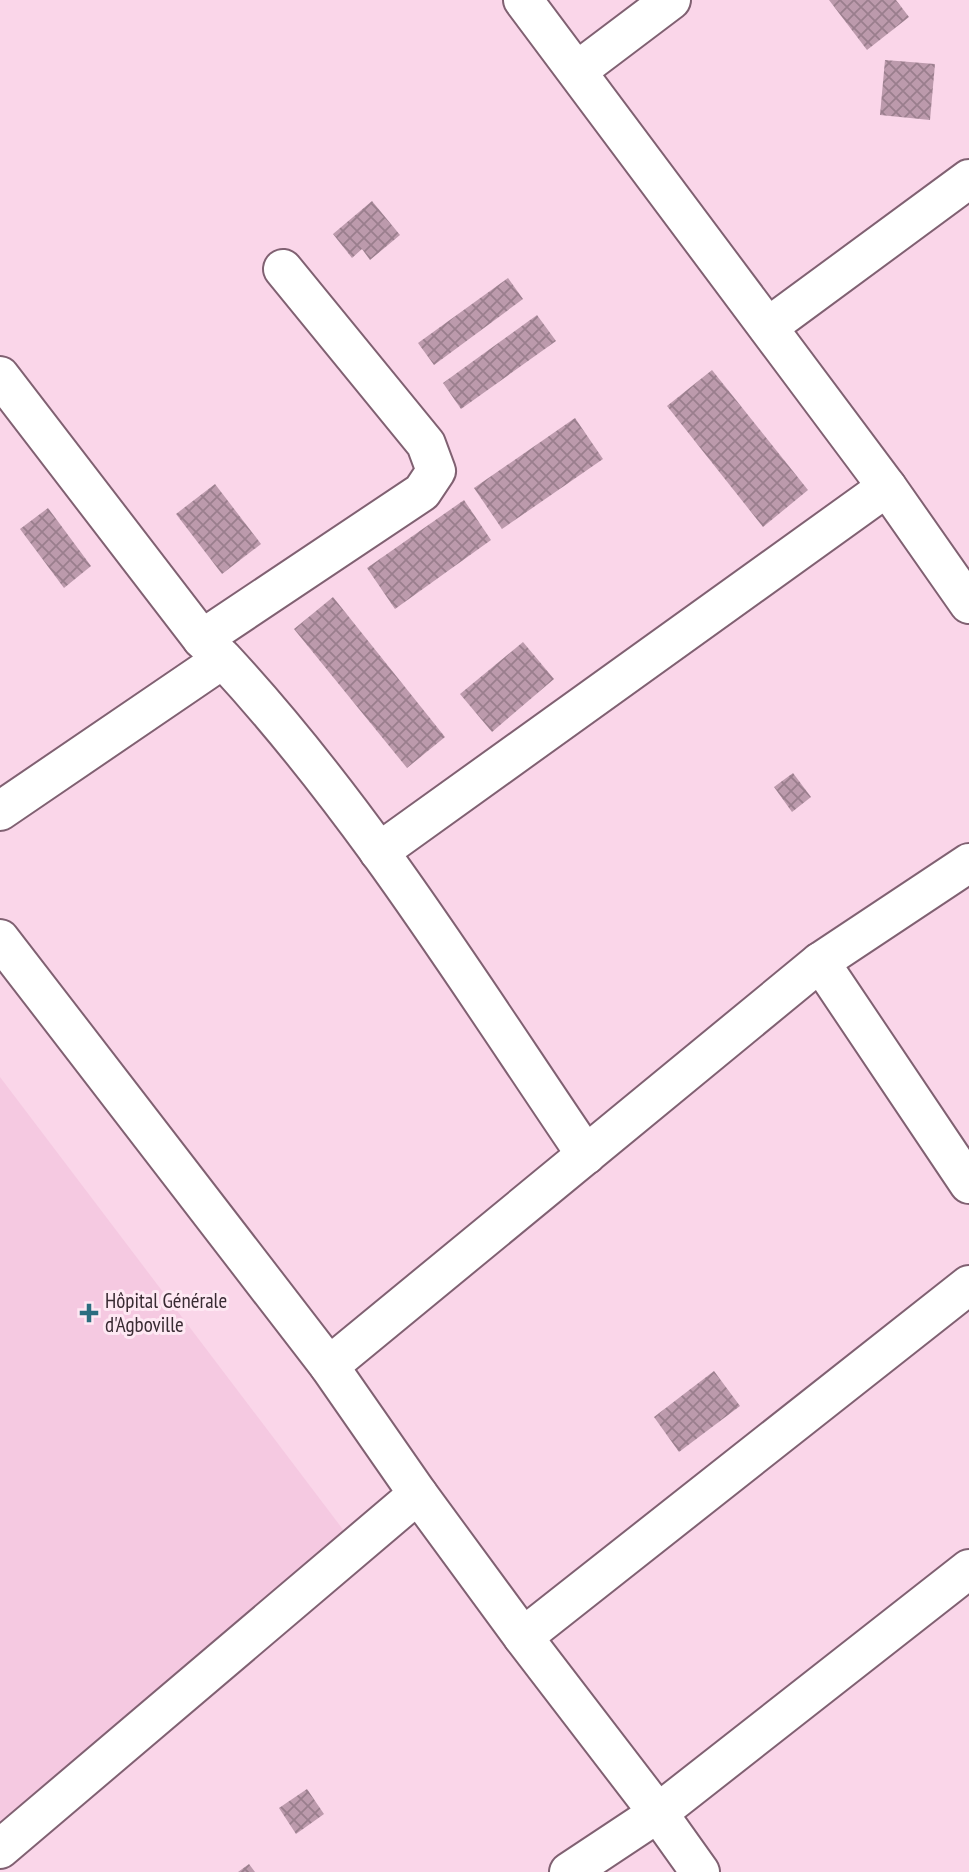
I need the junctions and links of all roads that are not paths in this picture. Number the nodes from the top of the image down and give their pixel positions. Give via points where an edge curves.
1 (523, 0) edge
2 (671, 0) edge
3 (577, 71) junction
4 (969, 179) edge
5 (283, 269) dead end
6 (768, 327) junction
7 (0, 376) edge
8 (887, 487) junction
9 (969, 604) edge
10 (212, 649) junction
11 (0, 811) edge
12 (379, 852) junction
13 (969, 863) edge
14 (0, 939) edge
15 (821, 962) junction
16 (586, 1155) junction
17 (969, 1184) edge
18 (969, 1285) edge
19 (329, 1366) junction
20 (418, 1494) junction
21 (969, 1569) edge
22 (523, 1637) junction
23 (658, 1813) junction
24 (0, 1849) edge
25 (569, 1872) edge
26 (699, 1872) edge

1 - 3 street
2 - 3 street
3 - 6 street
4 - 6 street
5 - 10 street via 426,444 436,471 422,492
6 - 8 street
7 - 10 street
8 - 9 street
8 - 12 street
10 - 11 street
10 - 12 street via 270,710
12 - 16 street
13 - 15 street
14 - 19 street
15 - 16 street
15 - 17 street
16 - 19 street
18 - 22 street
19 - 20 street
20 - 22 street
20 - 24 street
21 - 23 street
22 - 23 street
23 - 25 street
23 - 26 street

